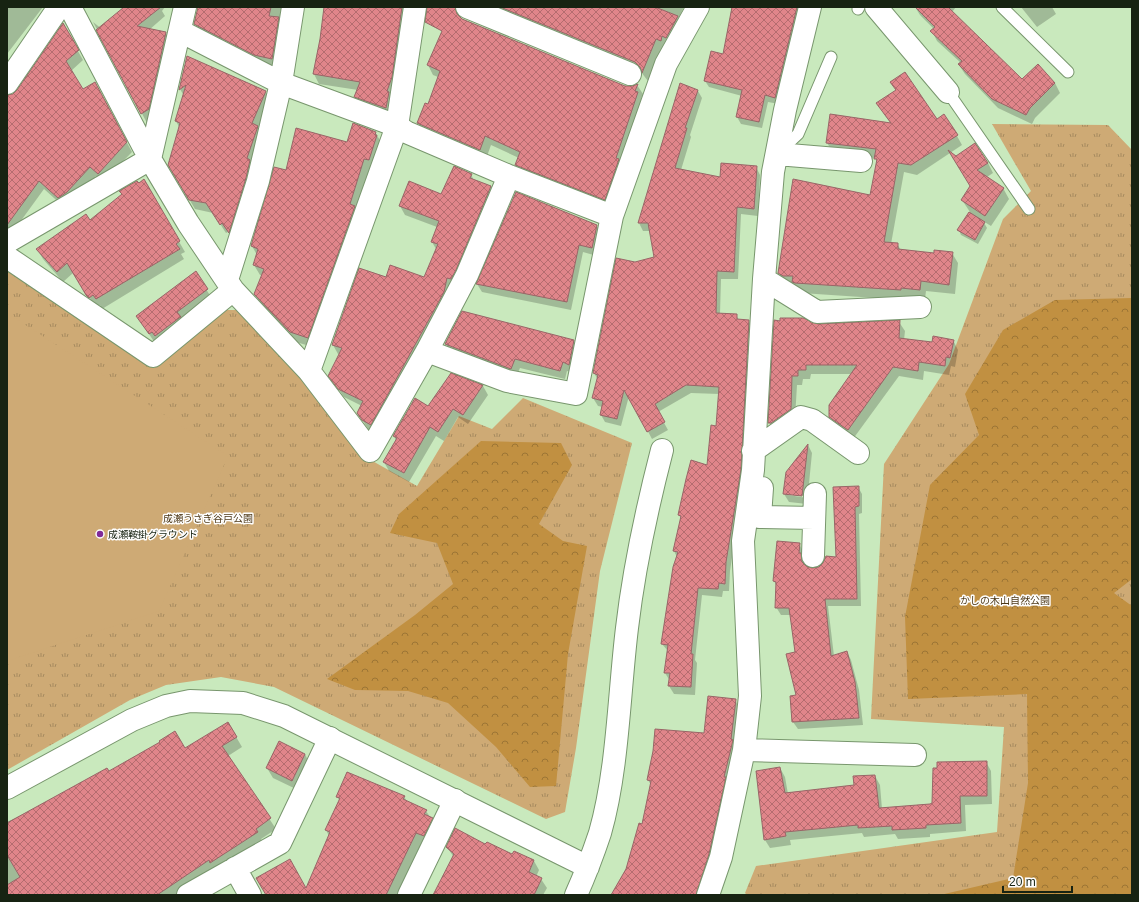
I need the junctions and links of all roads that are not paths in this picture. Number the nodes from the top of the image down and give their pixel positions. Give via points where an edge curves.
1 (59, 7) edge
2 (70, 7) edge
3 (185, 7) edge
4 (293, 7) edge
5 (415, 7) edge
6 (467, 7) edge
7 (698, 7) edge
8 (810, 7) edge
9 (1002, 7) edge
10 (864, 8) edge
11 (180, 31) junction
12 (831, 57) dead end
13 (1068, 72) dead end
14 (630, 74) dead end
15 (7, 83) edge
16 (281, 83) junction
17 (948, 92) joint
18 (397, 126) junction
19 (777, 154) junction
20 (150, 159) junction
21 (861, 161) dead end
22 (509, 176) junction
23 (1029, 209) dead end
24 (612, 216) junction
25 (7, 242) edge
26 (7, 257) edge
27 (764, 279) junction
28 (230, 285) junction
29 (920, 307) dead end
30 (427, 351) junction
31 (309, 371) junction
32 (662, 450) dead end
33 (858, 453) dead end
34 (753, 460) junction
35 (815, 494) dead end
36 (814, 518) junction
37 (813, 556) dead end
38 (330, 738) junction
39 (744, 750) junction
40 (915, 755) dead end
41 (7, 788) edge
42 (454, 800) junction
43 (588, 867) junction
44 (234, 868) junction
45 (188, 895) edge
46 (250, 895) edge
47 (409, 895) edge
48 (576, 895) edge
49 (708, 895) edge

1 - 15 street
2 - 20 street
3 - 11 street
4 - 16 street
5 - 18 street
6 - 14 street
7 - 24 street via 666,64
8 - 19 street
9 - 13 lane
10 - 17 street
11 - 16 street
11 - 20 street
12 - 19 lane via 798,134
16 - 18 street
16 - 28 street
17 - 23 lane
18 - 22 street
18 - 31 street
19 - 21 street
19 - 27 street via 773,172
20 - 25 street
20 - 28 street via 188,223
22 - 24 street
22 - 30 street via 467,275
24 - 30 street via 576,394 507,381
26 - 28 street via 153,356
27 - 29 street via 817,312
27 - 34 street
28 - 31 street
30 - 31 street via 370,450
32 - 43 street via 650,497 629,612 611,775 600,831
33 - 34 street via 812,420 801,418
34 - 36 street via 763,470 760,516
34 - 39 street via 743,541 750,696
35 - 36 street
36 - 37 street
38 - 41 street via 265,709 243,703 190,701 166,706 132,720
38 - 42 street
38 - 44 street via 280,843
39 - 40 street
39 - 49 street via 721,857
42 - 43 street
42 - 47 street
43 - 48 street
44 - 45 street
44 - 46 street

